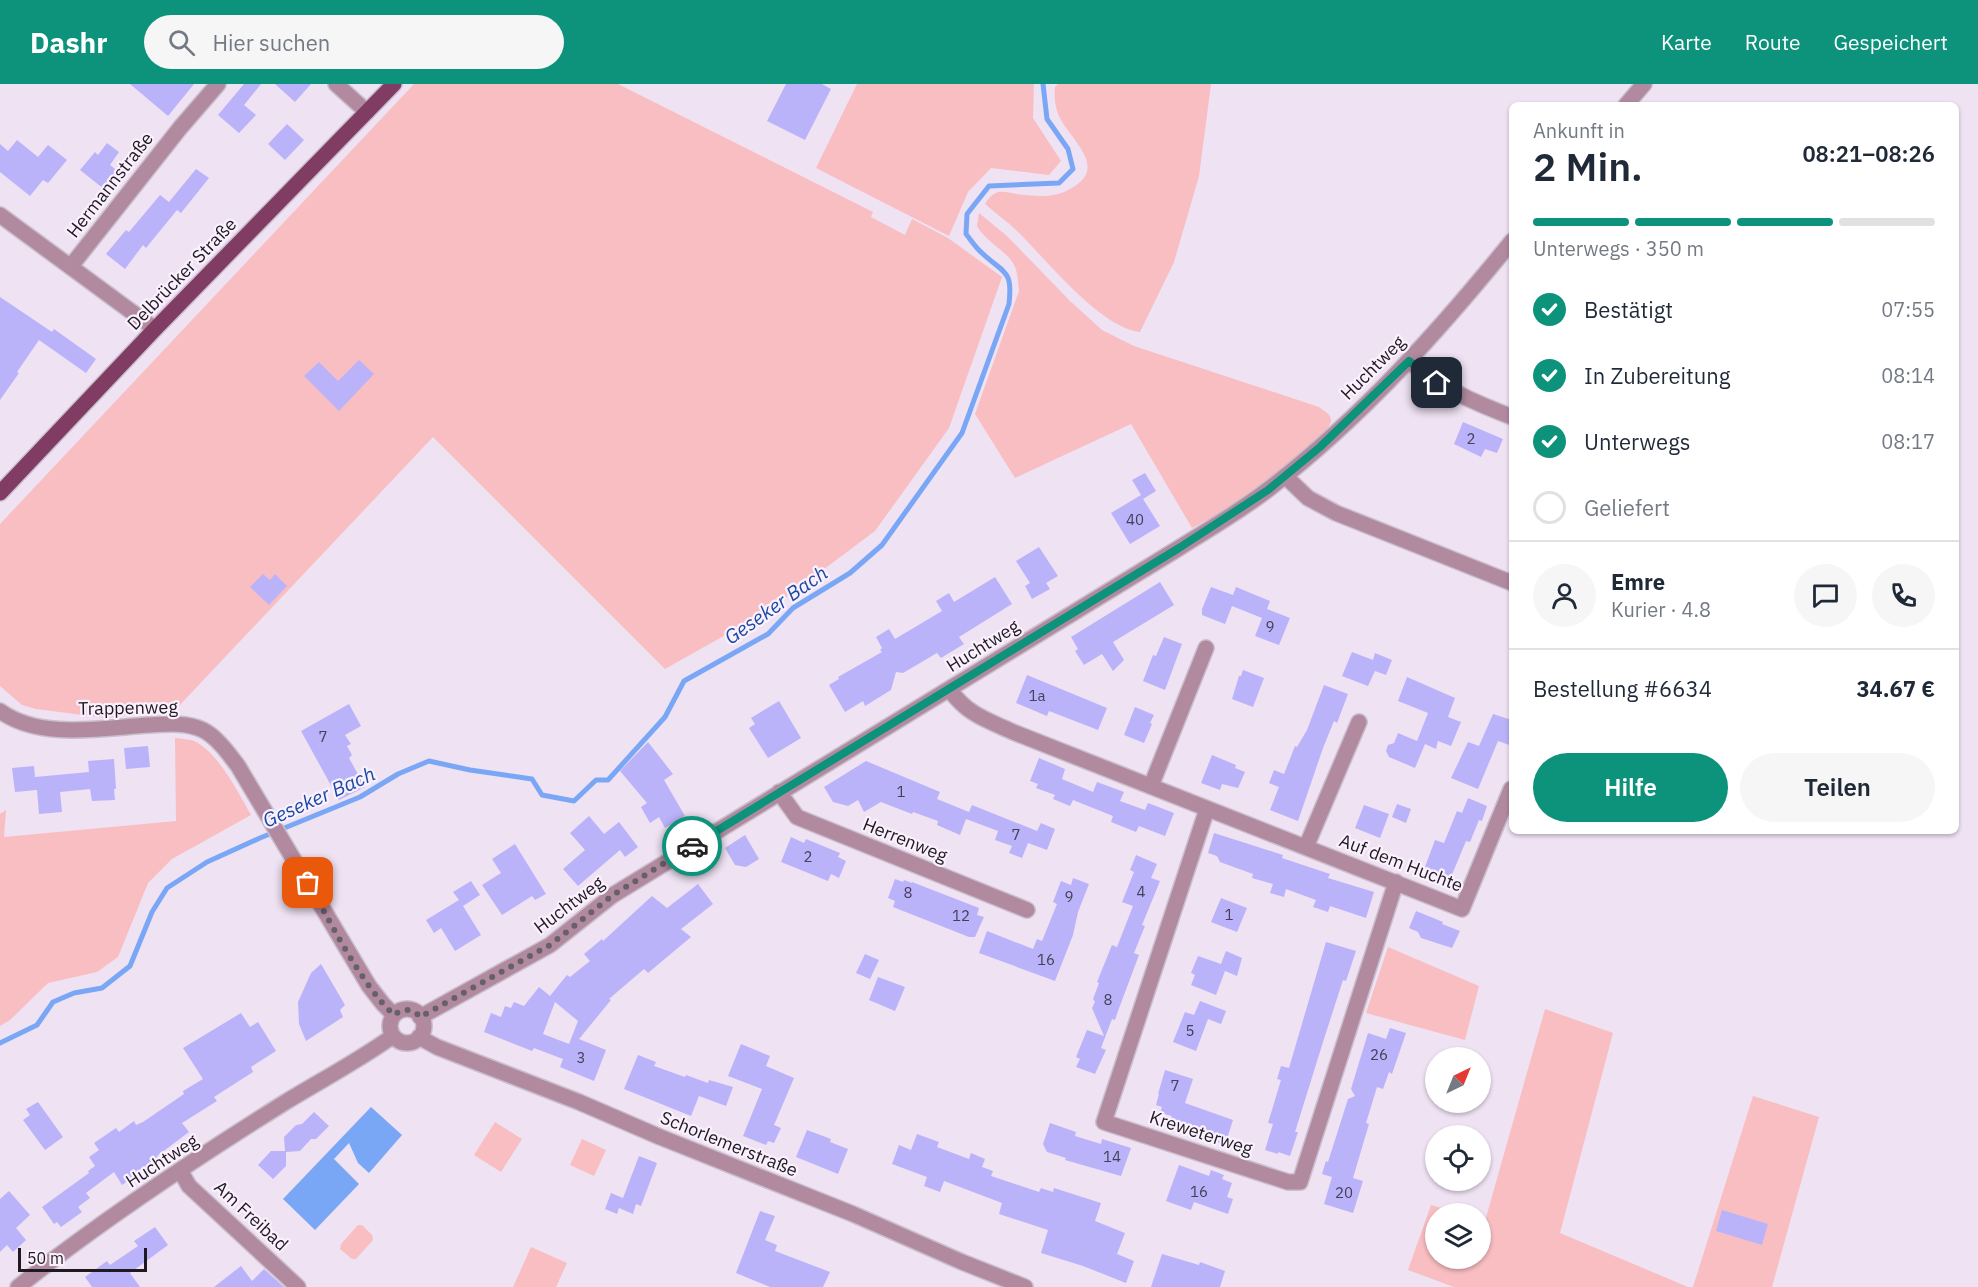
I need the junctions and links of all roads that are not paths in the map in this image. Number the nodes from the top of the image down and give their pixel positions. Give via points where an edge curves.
1 (218, 84) edge
2 (336, 84) edge
3 (394, 84) edge
4 (1644, 84) edge
5 (1629, 102) edge
6 (367, 112) junction
7 (0, 215) edge
8 (1509, 245) edge
9 (71, 266) junction
10 (155, 329) junction
11 (1409, 361) junction
12 (1509, 416) edge
13 (1285, 476) junction
14 (0, 493) edge
15 (1509, 582) edge
16 (1206, 648) dead end
17 (949, 690) junction
18 (0, 711) edge
19 (1359, 722) dead end
20 (1151, 786) junction
21 (779, 792) junction
22 (1509, 794) edge
23 (1207, 809) junction
24 (1306, 847) junction
25 (1396, 882) junction
26 (1027, 910) dead end
27 (394, 1015) junction
28 (420, 1017) junction
29 (393, 1036) junction
30 (419, 1037) junction
31 (180, 1172) junction
32 (18, 1287) edge
33 (298, 1287) edge
34 (1025, 1287) edge

1 - 9 street, Hermannstraße
2 - 6 street
3 - 6 main road, Delbrücker Straße
4 - 5 street
6 - 10 main road, Delbrücker Straße
7 - 9 street, Hermannstraße
8 - 11 street, Huchtweg
9 - 10 street, Hermannstraße
10 - 14 main road, Delbrücker Straße
11 - 12 street via 1451,392
11 - 13 street, Huchtweg
13 - 15 street via 1308,498 1336,513
13 - 17 street, Huchtweg via 1179,548
16 - 20 street
17 - 20 street, Auf dem Huchte via 969,711 1013,732
17 - 21 street, Huchtweg
18 - 27 street, Trappenweg via 38,728 94,729 175,723 204,730 238,766 369,986
19 - 24 street
20 - 23 street, Auf dem Huchte
21 - 26 street, Herrenweg via 797,817
21 - 28 street, Huchtweg via 613,895 550,945
22 - 25 street, Auf dem Huchte via 1462,909
23 - 24 street, Auf dem Huchte
23 - 25 street, Kreweterweg via 1104,1122 1287,1182 1300,1182
24 - 25 street, Auf dem Huchte
27 - 28 street via 408,1010
27 - 29 street via 390,1023
28 - 30 street via 423,1027
29 - 30 street via 406,1043
29 - 31 street, Huchtweg
30 - 34 street, Schorlemerstraße
31 - 32 street, Huchtweg via 75,1242
31 - 33 street, Am Freibad via 189,1186

